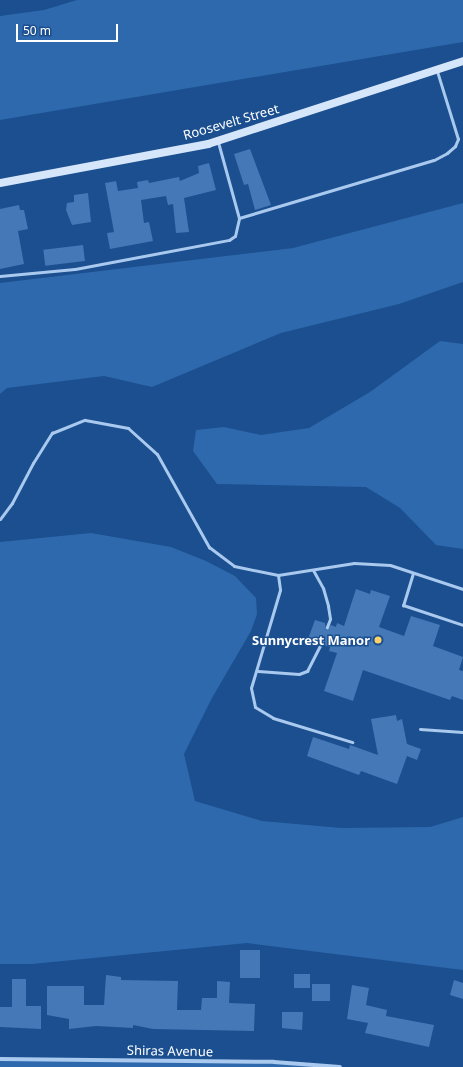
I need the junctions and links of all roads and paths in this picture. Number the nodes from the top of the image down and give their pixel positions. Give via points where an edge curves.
1 (463, 61) edge
2 (436, 69) junction
3 (217, 141) junction
4 (0, 183) edge
5 (239, 218) junction
6 (0, 276) edge
7 (0, 519) edge
8 (313, 570) junction
9 (413, 573) junction
10 (278, 575) junction
11 (463, 589) edge
12 (463, 625) edge
13 (327, 627) dead end
14 (322, 641) dead end
15 (258, 671) junction
16 (420, 730) dead end
17 (463, 732) edge
18 (352, 742) dead end
19 (0, 1059) edge
20 (340, 1067) edge

1 - 2 street, Roosevelt Street
2 - 3 street, Roosevelt Street
2 - 5 lane via 458,139 447,153 434,160
3 - 4 street, Roosevelt Street
3 - 5 lane
5 - 6 lane via 235,236 229,240 75,269
7 - 10 lane via 52,433 85,420 128,428 157,454 209,547 234,566
8 - 9 lane via 354,563 390,565
8 - 10 lane
8 - 13 lane via 328,606 330,619
9 - 11 lane
9 - 12 lane via 403,605
10 - 15 lane via 280,590
14 - 15 lane via 307,671 299,674
15 - 18 lane via 251,688 255,707 273,718
16 - 17 lane
19 - 20 street, Shiras Avenue via 274,1062

